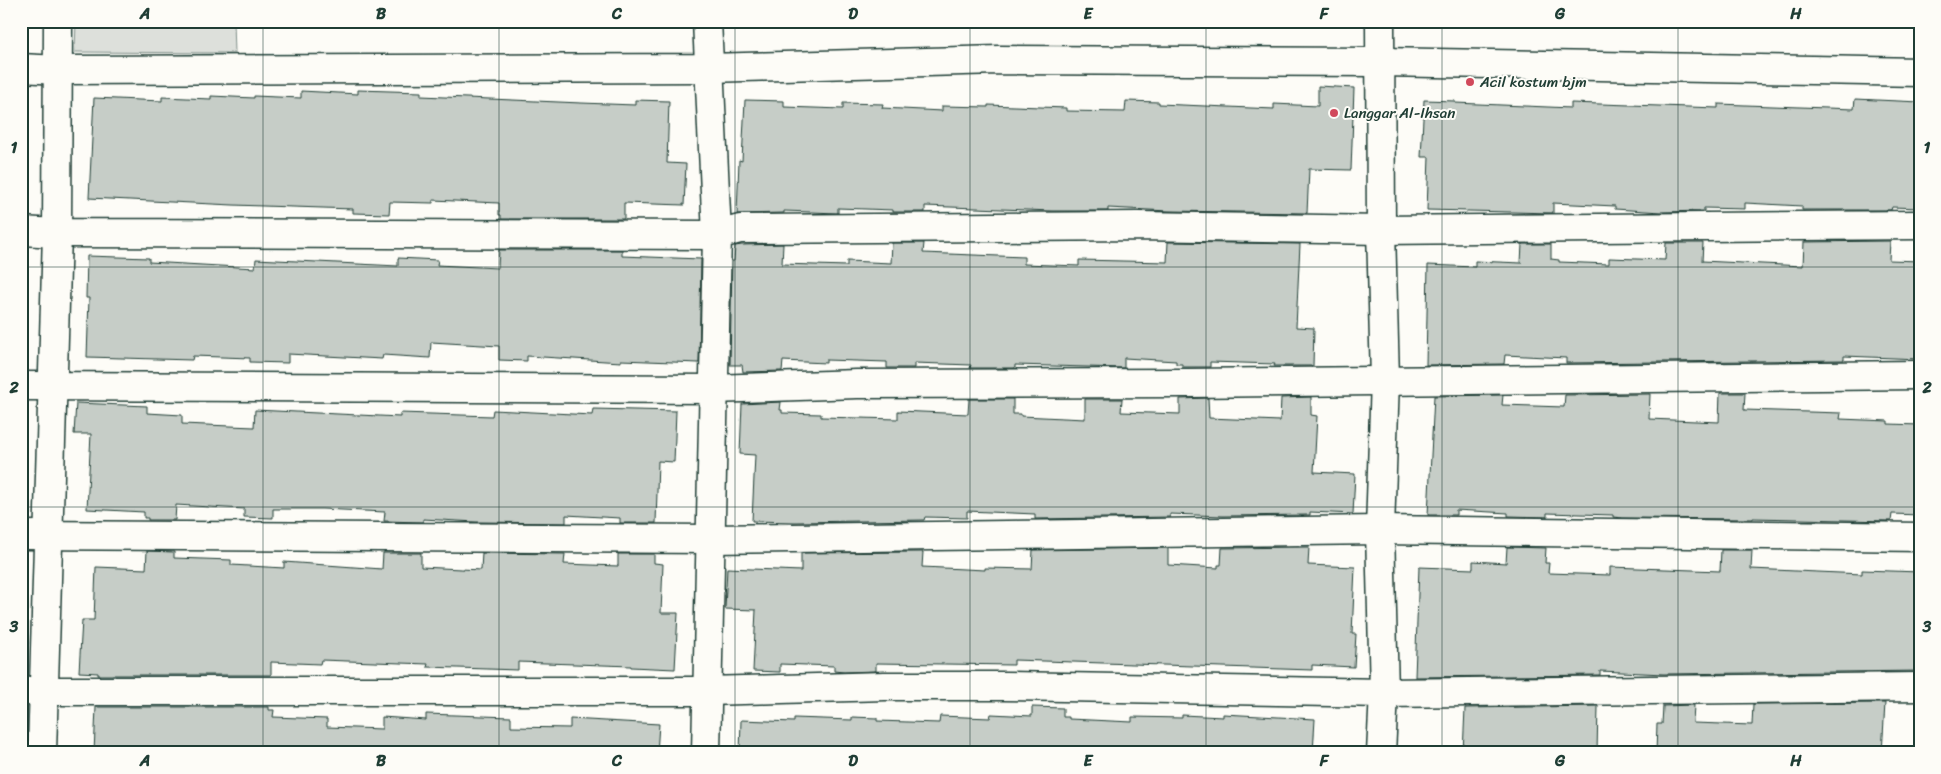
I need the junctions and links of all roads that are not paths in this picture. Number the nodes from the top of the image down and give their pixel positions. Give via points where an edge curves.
1 (58, 21) edge
2 (707, 21) edge
3 (1380, 21) edge
4 (1380, 62) junction
5 (21, 68) edge
6 (709, 68) junction
7 (58, 70) junction
8 (1920, 72) edge
9 (1920, 225) edge
10 (1381, 230) junction
11 (21, 231) edge
12 (57, 232) junction
13 (717, 235) junction
14 (1920, 374) edge
15 (1385, 379) junction
16 (21, 386) edge
17 (52, 386) junction
18 (714, 389) junction
19 (1380, 530) junction
20 (21, 535) edge
21 (49, 535) junction
22 (1920, 537) edge
23 (711, 539) junction
24 (1920, 687) edge
25 (33, 691) edge
26 (708, 691) junction
27 (1384, 693) junction
28 (42, 753) edge
29 (706, 753) edge
30 (1381, 753) edge

1 - 7 street
2 - 6 street
3 - 4 street
4 - 6 street via 999,60
4 - 8 street
4 - 10 street
5 - 7 street
6 - 7 street
6 - 13 street
7 - 12 street
9 - 10 street
10 - 13 street via 1128,226 740,229
10 - 15 street
11 - 12 street
12 - 13 street
12 - 17 street
13 - 18 street
14 - 15 street
15 - 18 street via 858,384
15 - 19 street
16 - 17 street
17 - 18 street
17 - 21 street
18 - 23 street
19 - 22 street
19 - 23 street
19 - 27 street
20 - 21 street
21 - 23 street
21 - 25 street
23 - 26 street
24 - 27 street
25 - 26 street
25 - 28 street
26 - 27 street via 994,686
26 - 29 street
27 - 30 street

